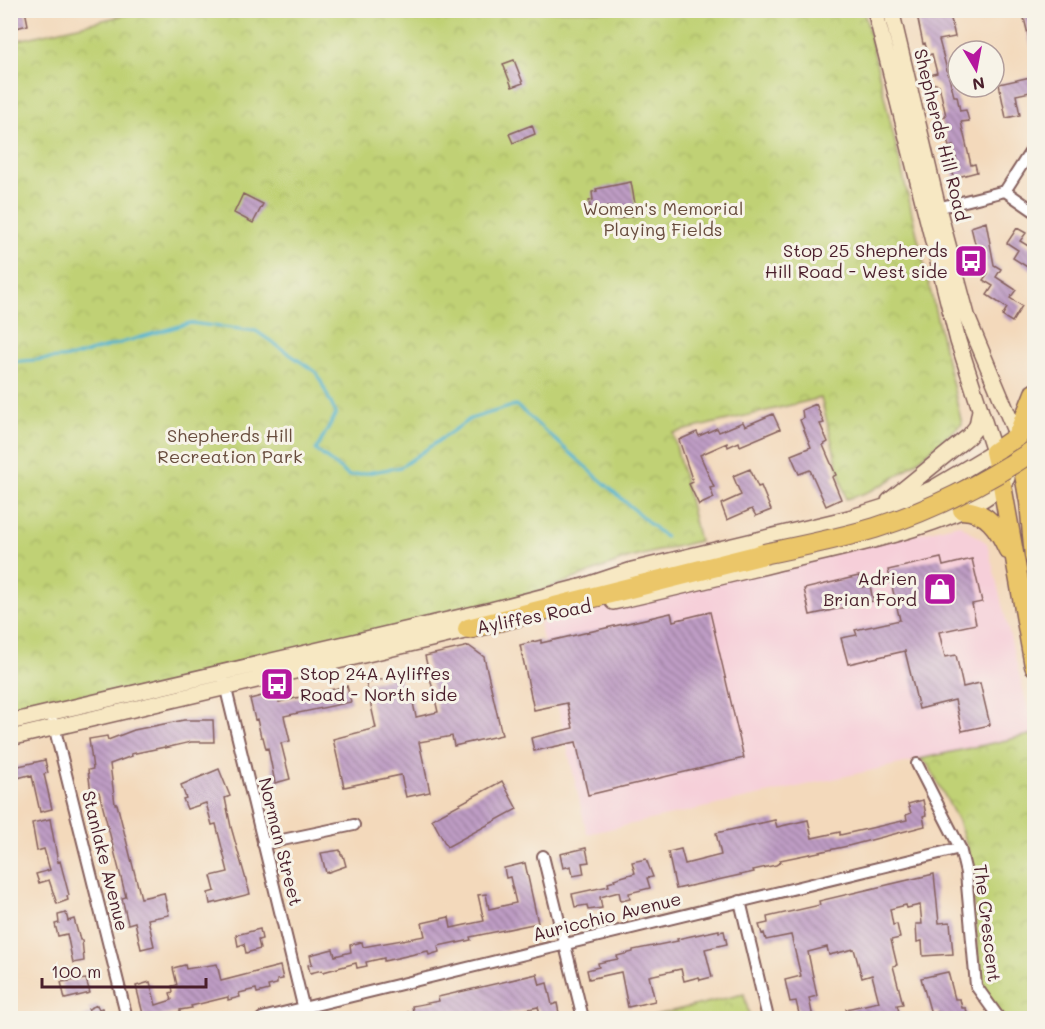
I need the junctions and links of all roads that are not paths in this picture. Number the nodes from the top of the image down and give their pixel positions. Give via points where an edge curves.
1 (875, 10) edge
2 (891, 10) edge
3 (1035, 146) edge
4 (1005, 191) junction
5 (931, 209) junction
6 (1035, 211) edge
7 (1035, 393) edge
8 (980, 407) junction
9 (1035, 420) edge
10 (1023, 442) edge
11 (994, 452) junction
12 (1035, 466) edge
13 (1002, 485) junction
14 (877, 510) junction
15 (962, 510) junction
16 (1035, 557) edge
17 (1017, 570) junction
18 (468, 629) junction
19 (1035, 666) edge
20 (224, 681) junction
21 (50, 712) junction
22 (10, 722) edge
23 (54, 728) junction
24 (10, 738) edge
25 (917, 764) dead end
26 (354, 825) dead end
27 (263, 844) junction
28 (960, 848) junction
29 (543, 856) dead end
30 (740, 902) junction
31 (565, 944) junction
32 (305, 1013) edge
33 (127, 1018) edge
34 (262, 1018) edge
35 (583, 1018) edge
36 (768, 1018) edge
37 (999, 1018) edge

1 - 5 main road, Shepherds Hill Road
2 - 5 main road, Shepherds Hill Road
3 - 4 street
4 - 5 street
4 - 6 street
5 - 8 main road, Shepherds Hill Road via 958,341
5 - 10 main road, Shepherds Hill Road via 968,320
7 - 10 highway
8 - 11 main road, Shepherds Hill Road
8 - 14 main road via 978,422 969,436
9 - 10 highway
10 - 11 highway, Ayliffes Road
10 - 12 highway
10 - 13 main road, Ayliffes Road
10 - 16 highway
10 - 18 highway, bridge via 968,490 912,514 855,533
11 - 13 highway
11 - 14 main road, Ayliffes Road via 932,489
13 - 15 main road, Ayliffes Road via 984,500
13 - 17 highway
14 - 20 main road, Ayliffes Road via 632,570
15 - 17 highway via 977,512 989,520 1002,537
15 - 18 main road, Ayliffes Road via 891,535 705,580 528,620
17 - 19 highway
18 - 20 main road, Ayliffes Road
20 - 21 main road, Ayliffes Road
20 - 23 main road, Ayliffes Road
20 - 27 street, Norman Street
21 - 22 main road, Ayliffes Road
21 - 23 street, Stanlake Avenue
23 - 24 main road, Ayliffes Road
23 - 33 street, Stanlake Avenue
25 - 28 street, The Crescent
26 - 27 street
27 - 32 street, Norman Street
28 - 30 street, Auricchio Avenue
28 - 37 street, The Crescent via 966,873 976,986
29 - 31 street
30 - 31 street, Auricchio Avenue
30 - 36 street
31 - 32 street, Auricchio Avenue
31 - 35 street
32 - 34 street, Auricchio Avenue

